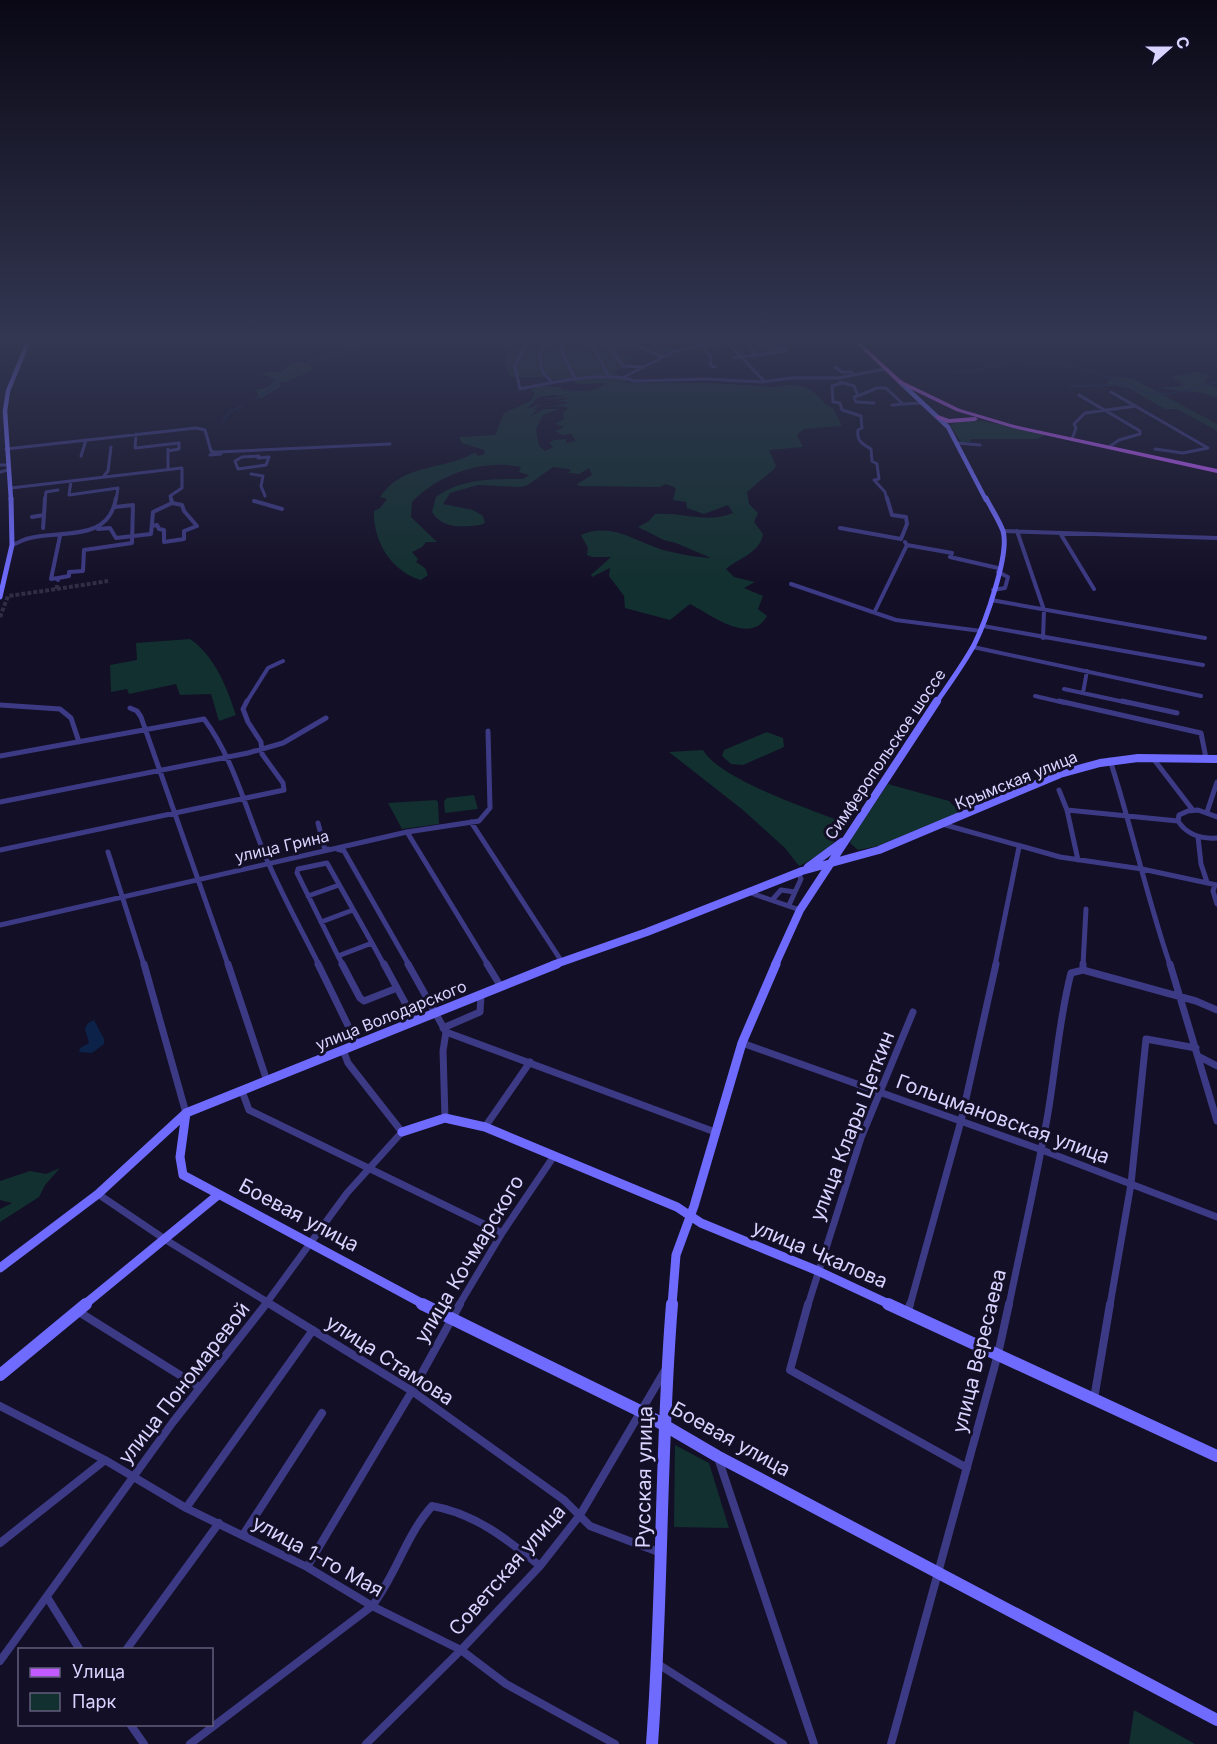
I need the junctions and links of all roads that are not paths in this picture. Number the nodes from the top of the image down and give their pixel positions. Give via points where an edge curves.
1 (5, 423) edge
2 (861, 423) edge
3 (946, 423) edge
4 (1003, 423) edge
5 (1074, 423) edge
6 (1126, 423) edge
7 (1166, 423) edge
8 (0, 433) edge
9 (136, 434) junction
10 (6, 435) junction
11 (1072, 439) junction
12 (86, 440) junction
13 (957, 443) junction
14 (168, 444) junction
15 (390, 444) dead end
16 (980, 445) dead end
17 (111, 447) dead end
18 (1109, 447) junction
19 (6, 449) junction
20 (1155, 449) dead end
21 (168, 451) junction
22 (81, 456) dead end
23 (258, 457) joint
24 (0, 465) edge
25 (8, 467) junction
26 (168, 469) junction
27 (1217, 471) edge
28 (0, 472) edge
29 (251, 474) dead end
30 (104, 477) junction
31 (71, 481) junction
32 (11, 488) junction
33 (58, 490) dead end
34 (265, 496) dead end
35 (254, 501) dead end
36 (172, 503) junction
37 (116, 507) junction
38 (282, 509) dead end
39 (44, 515) junction
40 (32, 517) dead end
41 (152, 526) junction
42 (43, 528) dead end
43 (840, 528) dead end
44 (94, 530) junction
45 (1003, 531) junction
46 (1017, 531) junction
47 (1060, 533) junction
48 (60, 536) dead end
49 (132, 536) junction
50 (1217, 538) edge
51 (901, 539) junction
52 (12, 545) junction
53 (907, 545) junction
54 (998, 570) junction
55 (791, 584) dead end
56 (1094, 589) dead end
57 (993, 590) junction
58 (0, 597) edge
59 (991, 600) junction
60 (1044, 610) junction
61 (874, 611) junction
62 (982, 628) junction
63 (1043, 638) junction
64 (1204, 638) dead end
65 (974, 647) junction
66 (283, 661) dead end
67 (1203, 665) dead end
68 (1087, 671) junction
69 (1064, 689) dead end
70 (1083, 693) junction
71 (1035, 696) dead end
72 (1201, 696) dead end
73 (0, 705) edge
74 (130, 708) dead end
75 (1177, 712) dead end
76 (204, 718) joint
77 (326, 718) dead end
78 (146, 729) junction
79 (488, 730) dead end
80 (79, 742) junction
81 (263, 749) junction
82 (0, 756) edge
83 (1151, 756) junction
84 (226, 758) junction
85 (1206, 758) junction
86 (1217, 759) edge
87 (1110, 760) junction
88 (161, 771) junction
89 (1217, 782) edge
90 (284, 790) joint
91 (1059, 790) dead end
92 (243, 798) junction
93 (0, 802) edge
94 (1192, 809) junction
95 (1067, 810) junction
96 (1207, 812) junction
97 (176, 813) junction
98 (1128, 816) junction
99 (1217, 817) edge
100 (1178, 821) junction
101 (471, 822) junction
102 (318, 824) dead end
103 (942, 824) junction
104 (407, 832) junction
105 (1198, 837) junction
106 (1217, 838) edge
107 (846, 840) junction
108 (1019, 847) junction
109 (0, 850) edge
110 (325, 850) junction
111 (108, 852) dead end
112 (872, 852) junction
113 (1078, 860) junction
114 (268, 862) junction
115 (832, 863) junction
116 (1142, 868) junction
117 (800, 872) junction
118 (199, 878) junction
119 (822, 880) junction
120 (1207, 882) junction
121 (339, 885) junction
122 (1216, 885) edge
123 (747, 892) junction
124 (795, 892) junction
125 (124, 895) junction
126 (308, 897) junction
127 (772, 899) junction
128 (1217, 904) edge
129 (789, 905) junction
130 (1086, 909) dead end
131 (353, 910) junction
132 (800, 910) junction
133 (321, 922) junction
134 (0, 925) edge
135 (372, 943) junction
136 (338, 956) junction
137 (562, 962) junction
138 (1083, 970) junction
139 (501, 987) junction
140 (397, 988) junction
141 (481, 995) junction
142 (1181, 998) junction
143 (1217, 1010) edge
144 (913, 1012) dead end
145 (435, 1013) junction
146 (415, 1021) junction
147 (444, 1030) junction
148 (742, 1043) junction
149 (357, 1044) junction
150 (1196, 1048) junction
151 (343, 1050) junction
152 (1198, 1056) junction
153 (530, 1062) junction
154 (1217, 1066) edge
155 (267, 1081) junction
156 (242, 1091) junction
157 (881, 1091) junction
158 (186, 1113) junction
159 (445, 1118) junction
160 (961, 1121) junction
161 (1217, 1121) edge
162 (485, 1127) junction
163 (402, 1132) junction
164 (715, 1132) junction
165 (1042, 1150) junction
166 (554, 1156) junction
167 (369, 1168) junction
168 (1131, 1184) junction
169 (98, 1194) junction
170 (218, 1195) junction
171 (691, 1215) junction
172 (1217, 1217) edge
173 (502, 1233) junction
174 (166, 1240) junction
175 (309, 1242) junction
176 (1, 1266) edge
177 (818, 1271) junction
178 (268, 1302) junction
179 (77, 1311) junction
180 (908, 1311) junction
181 (451, 1318) junction
182 (313, 1330) junction
183 (998, 1354) junction
184 (666, 1368) junction
185 (0, 1375) edge
186 (199, 1387) junction
187 (412, 1391) junction
188 (1094, 1401) junction
189 (0, 1406) edge
190 (640, 1411) junction
191 (322, 1413) dead end
192 (664, 1424) junction
193 (717, 1456) junction
194 (1217, 1456) edge
195 (105, 1460) junction
196 (967, 1468) junction
197 (132, 1477) junction
198 (186, 1508) junction
199 (580, 1515) junction
200 (219, 1523) junction
201 (243, 1534) junction
202 (0, 1543) edge
203 (662, 1553) junction
204 (540, 1566) junction
205 (307, 1568) junction
206 (939, 1573) junction
207 (47, 1597) junction
208 (372, 1606) junction
209 (79, 1648) edge
210 (127, 1648) edge
211 (461, 1650) junction
212 (0, 1661) edge
213 (658, 1664) junction
214 (1217, 1720) edge
215 (131, 1726) edge
216 (144, 1744) edge
217 (190, 1744) edge
218 (366, 1744) edge
219 (615, 1744) edge
220 (652, 1744) edge
221 (783, 1744) edge
222 (814, 1744) edge
223 (891, 1744) edge

1 - 10 main road
2 - 51 street via 858,439 871,449 872,461 877,465 879,479 874,480 885,492 892,515 906,517
3 - 13 main road
4 - 11 main road
5 - 11 street
6 - 18 street via 1141,433
7 - 20 street via 1208,448 1183,453
8 - 10 street
9 - 12 street
9 - 14 street via 135,448
9 - 15 street via 201,428 211,451 217,452
10 - 19 main road
11 - 18 main road
12 - 19 street
12 - 22 street
13 - 16 street
13 - 45 main road
14 - 21 street
14 - 21 street via 179,443 179,449
17 - 30 street
18 - 27 main road
19 - 25 main road
21 - 26 street
23 - 23 street via 242,457 235,461 238,469 266,465 269,457
24 - 25 street
25 - 28 street
25 - 32 main road
26 - 30 street
26 - 36 street via 182,468 182,488 171,496
29 - 34 street via 263,476
30 - 31 street
31 - 32 street
31 - 37 street via 69,495 118,489
32 - 52 main road
33 - 39 street via 46,492
35 - 38 street
36 - 41 street via 153,512
36 - 41 street via 182,505 197,526 184,531 184,539 164,542 164,530
37 - 44 street via 111,517
37 - 49 street via 133,505
39 - 40 street
39 - 42 street
41 - 49 street via 151,534
43 - 51 street
44 - 49 street via 110,528 114,538
44 - 52 street via 29,538
45 - 46 street
45 - 54 main road, Симферопольское шоссе via 1005,548
46 - 47 street
46 - 60 street
47 - 50 street
47 - 56 street
48 - 49 street via 51,579 83,571 84,550 132,543
51 - 53 street
52 - 58 main road
53 - 54 street via 952,553 950,557
53 - 61 street
54 - 57 main road, Симферопольское шоссе
54 - 57 street via 1008,577 1005,588
55 - 61 street
57 - 59 main road, Симферопольское шоссе
59 - 60 street
59 - 62 main road, Симферопольское шоссе
60 - 63 street
60 - 64 street
61 - 62 street via 896,620
62 - 63 street
62 - 65 main road, Симферопольское шоссе
63 - 67 street
65 - 68 street
65 - 107 main road, Симферопольское шоссе
66 - 81 street via 263,671 256,691 243,709
68 - 70 street
68 - 72 street
69 - 70 street
70 - 75 street
71 - 85 street via 1201,733
73 - 80 street via 60,709 71,718
74 - 78 street via 137,711
76 - 78 street
76 - 84 street
77 - 81 street via 283,743
78 - 80 street
78 - 88 street
79 - 101 street via 490,808 479,821
80 - 82 street
81 - 84 street
81 - 90 street via 262,754 284,783
83 - 85 main road, Крымская улица
83 - 87 main road, Крымская улица
83 - 94 street
84 - 88 street
84 - 92 street
85 - 86 main road, Крымская улица
87 - 98 street
87 - 103 main road, Крымская улица via 1060,774
88 - 93 street
88 - 97 street
89 - 96 street
90 - 92 street
91 - 95 street
92 - 97 street
92 - 114 street
94 - 96 street
94 - 100 street via 1179,815
95 - 98 street
95 - 113 street
96 - 99 street
97 - 109 street
97 - 118 street
98 - 100 street
98 - 116 street
100 - 105 street
101 - 104 street, улица Грина
101 - 137 street
102 - 110 street
103 - 108 street
103 - 112 main road, Крымская улица
104 - 110 street, улица Грина
104 - 139 street
105 - 106 street
105 - 120 street
107 - 112 main road via 852,851
107 - 115 main road, Симферопольское шоссе
107 - 117 main road
108 - 113 street
108 - 160 street
110 - 114 street, улица Грина
110 - 145 street via 344,851
111 - 125 street
112 - 115 main road, Крымская улица
112 - 119 main road via 840,866
113 - 116 street
114 - 118 street, улица Грина
114 - 149 street
115 - 117 main road, улица Володарского
115 - 119 main road, Симферопольское шоссе
116 - 120 street
116 - 142 street
117 - 119 main road via 819,871
117 - 123 main road, улица Володарского
117 - 124 street
118 - 125 street, улица Грина
118 - 155 street
119 - 132 main road, Симферопольское шоссе
120 - 122 street
121 - 126 street
121 - 126 street via 327,863 298,869
121 - 131 street
122 - 128 street via 1213,891
123 - 127 street
123 - 137 main road, улица Володарского
124 - 127 street via 781,890
124 - 129 street
125 - 134 street, улица Грина
125 - 158 street
126 - 133 street
127 - 129 street
129 - 132 street
130 - 138 street
131 - 133 street
131 - 135 street
132 - 148 main road, Симферопольское шоссе
133 - 136 street
135 - 136 street
135 - 140 street
136 - 140 street via 364,1001
137 - 139 main road, улица Володарского
138 - 142 street
138 - 165 street, улица Вересаева via 1071,973 1062,1008
139 - 141 main road, улица Володарского
140 - 146 street
141 - 145 main road, улица Володарского
141 - 147 street via 480,1012
142 - 143 street
142 - 150 street
144 - 157 street, улица Клары Цеткин
145 - 146 main road, улица Володарского
145 - 147 street
146 - 149 main road, улица Володарского
147 - 153 street
147 - 159 street
148 - 157 street, Гольцмановская улица
148 - 164 main road, Симферопольское шоссе
149 - 151 main road, улица Володарского
150 - 152 street
150 - 168 street via 1146,1039
151 - 155 main road, улица Володарского
151 - 163 street via 348,1063
152 - 154 street
152 - 161 street
153 - 162 street
153 - 164 street
155 - 156 main road, улица Володарского
156 - 158 main road, улица Володарского
156 - 167 street via 249,1110
157 - 160 street, Гольцмановская улица
157 - 177 street, улица Клары Цеткин via 861,1138
158 - 169 main road, улица Володарского
158 - 170 main road, Боевая улица via 180,1157 183,1175
159 - 162 main road, улица Чкалова
159 - 163 main road
160 - 165 street, Гольцмановская улица
160 - 180 street
162 - 166 main road, улица Чкалова
163 - 167 street, улица Пономаревой
164 - 171 main road, Симферопольское шоссе
165 - 168 street, Гольцмановская улица
165 - 183 street, улица Вересаева
166 - 171 main road, улица Чкалова
166 - 173 street, улица Кочмарского
167 - 173 street
167 - 175 street, улица Пономаревой
168 - 172 street, Гольцмановская улица
168 - 188 street
169 - 174 street, улица Стамова
169 - 176 main road, улица Володарского
170 - 174 main road
170 - 175 main road, Боевая улица
171 - 177 main road, улица Чкалова via 701,1223
171 - 184 main road, Русская улица via 675,1255
173 - 181 street, улица Кочмарского
174 - 178 street, улица Стамова
174 - 179 main road
175 - 178 street, улица Пономаревой
175 - 181 main road, Боевая улица
177 - 180 main road, улица Чкалова
177 - 196 street, улица Клары Цеткин via 790,1370
178 - 182 street, улица Стамова
178 - 186 street, улица Пономаревой
179 - 185 main road
179 - 186 street
180 - 183 main road, улица Чкалова
181 - 187 street, улица Кочмарского
181 - 190 main road, Боевая улица
182 - 187 street, улица Стамова
182 - 198 street
183 - 188 main road, улица Чкалова
183 - 196 street, улица Вересаева
184 - 190 street, Советская улица
184 - 192 main road, Русская улица
186 - 197 street, улица Пономаревой
187 - 199 street, улица Стамова
187 - 205 street, улица Кочмарского
188 - 194 main road, улица Чкалова
189 - 195 street, улица 1-го Мая
190 - 192 main road, Боевая улица
190 - 199 street, Советская улица
191 - 201 street
192 - 193 main road, Боевая улица
192 - 203 main road, Русская улица
193 - 206 main road, Боевая улица
193 - 222 street
195 - 197 street, улица 1-го Мая
195 - 202 street
196 - 206 street, улица Вересаева
197 - 198 street, улица 1-го Мая
197 - 207 street, улица Пономаревой
198 - 200 street, улица 1-го Мая
199 - 203 street, улица Стамова via 590,1526
199 - 204 street, Советская улица
200 - 201 street, улица 1-го Мая
200 - 210 street
201 - 205 street, улица 1-го Мая
203 - 213 main road, Русская улица
204 - 208 street via 504,1537 447,1507 432,1506 422,1516 385,1589
204 - 211 street, Советская улица
205 - 208 street, улица 1-го Мая
206 - 214 main road, Боевая улица
206 - 223 street, улица Вересаева
207 - 209 street
207 - 212 street, улица Пономаревой
208 - 211 street, улица 1-го Мая
208 - 217 street
211 - 218 street, Советская улица
211 - 219 street, улица 1-го Мая via 506,1684
213 - 220 main road, Русская улица
213 - 221 street
215 - 216 street

